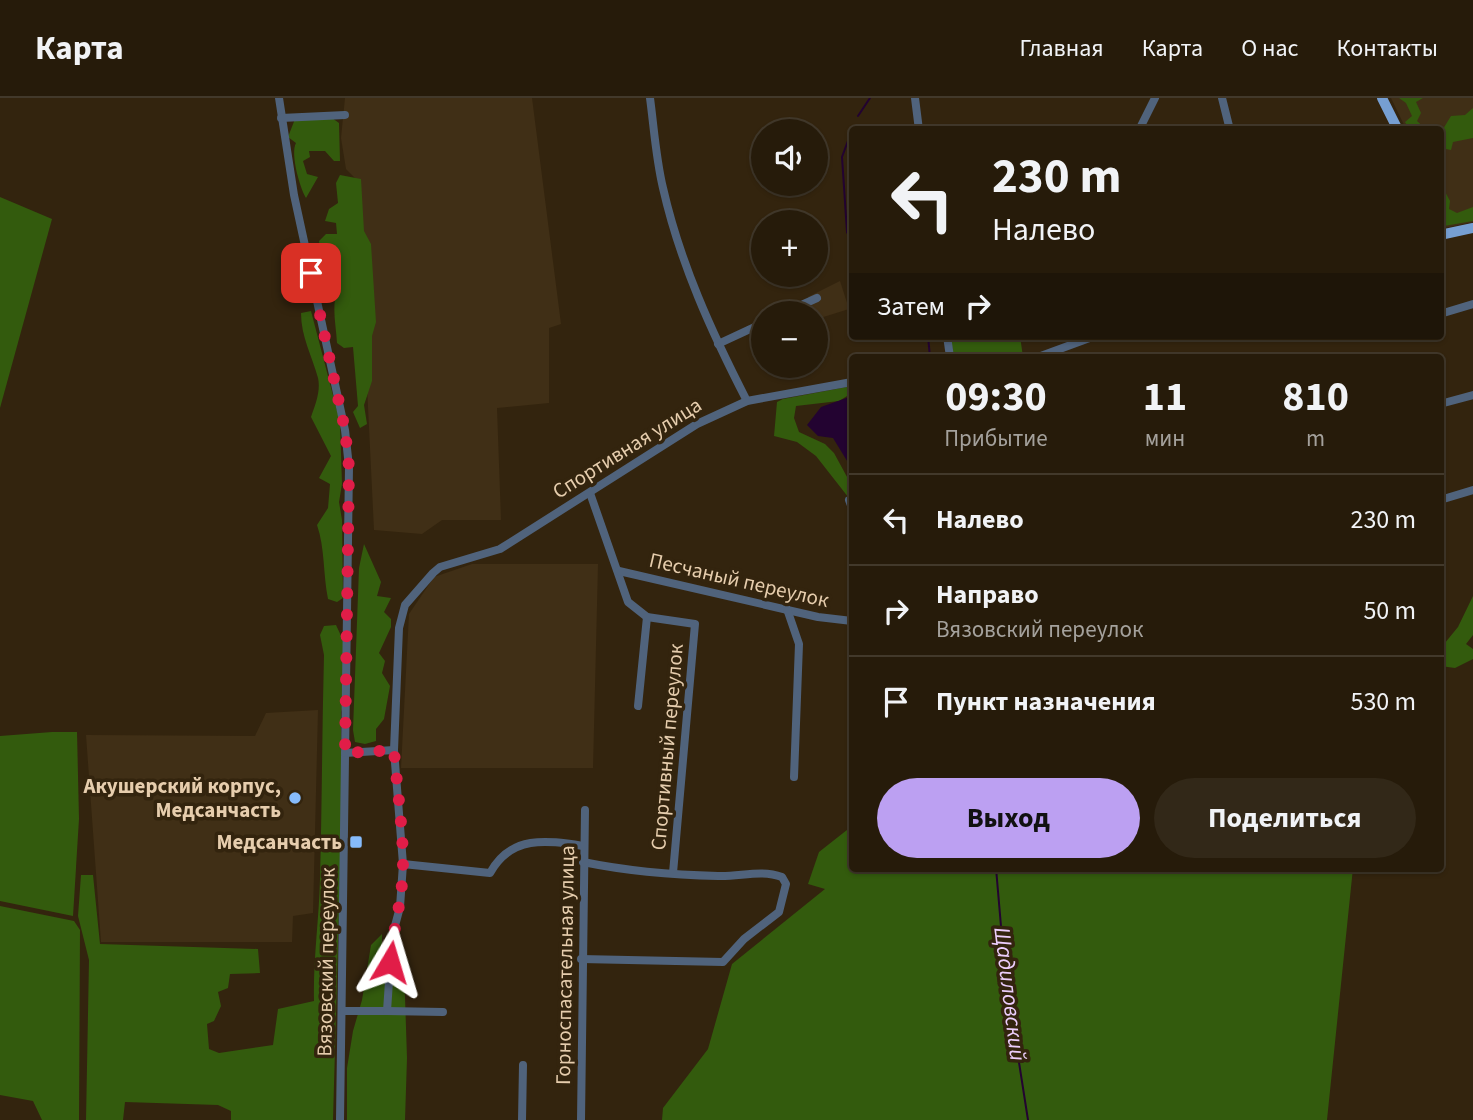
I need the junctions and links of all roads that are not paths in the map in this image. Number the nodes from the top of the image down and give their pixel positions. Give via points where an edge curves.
1 (279, 98) edge
2 (650, 98) edge
3 (915, 98) edge
4 (1155, 98) edge
5 (1222, 98) edge
6 (1382, 98) edge
7 (345, 115) dead end
8 (281, 118) junction
9 (918, 126) edge
10 (1141, 126) edge
11 (1229, 126) edge
12 (1396, 126) edge
13 (1473, 228) edge
14 (1444, 234) edge
15 (817, 298) dead end
16 (810, 301) edge
17 (1473, 304) edge
18 (1444, 313) edge
19 (751, 329) edge
20 (1084, 340) edge
21 (718, 344) junction
22 (1046, 354) edge
23 (849, 383) edge
24 (1473, 396) edge
25 (747, 401) junction
26 (1444, 403) edge
27 (1473, 490) edge
28 (590, 493) junction
29 (1444, 499) edge
30 (619, 571) junction
31 (787, 609) junction
32 (647, 617) junction
33 (849, 621) edge
34 (638, 706) dead end
35 (394, 750) junction
36 (345, 753) junction
37 (794, 777) dead end
38 (585, 810) dead end
39 (583, 846) junction
40 (583, 862) junction
41 (403, 864) junction
42 (673, 873) junction
43 (581, 959) junction
44 (344, 1011) junction
45 (387, 1011) junction
46 (443, 1012) dead end
47 (523, 1065) dead end
48 (340, 1120) edge
49 (522, 1120) edge
50 (581, 1120) edge

1 - 8 street, Вязовский переулок
2 - 21 street via 662,187 688,274
3 - 9 street
4 - 10 street
5 - 11 street
6 - 12 main road
7 - 8 street
8 - 36 street, Вязовский переулок via 345,430 350,534
13 - 14 main road
15 - 16 street
17 - 18 street
19 - 21 street
20 - 22 street
21 - 25 street
23 - 25 street, Спортивная улица
24 - 26 street
25 - 28 street, Спортивная улица via 697,424
27 - 29 street
28 - 30 street
28 - 35 street, Спортивная улица via 500,550 440,567 405,605 399,628
30 - 31 street, Песчаный переулок
30 - 32 street via 628,602
31 - 33 street, Песчаный переулок
31 - 37 street via 799,644
32 - 34 street
32 - 42 street, Спортивный переулок via 695,624
35 - 36 street
35 - 41 street
36 - 44 street, Вязовский переулок
38 - 39 street, Горноспасательная улица
39 - 40 street, Горноспасательная улица
39 - 41 street via 545,841 521,844 507,851 490,873
40 - 42 street
40 - 43 street, Горноспасательная улица
41 - 45 street
42 - 43 street via 721,877 773,873 786,884 779,912 723,962
43 - 50 street, Горноспасательная улица
44 - 45 street
44 - 48 street, Вязовский переулок
45 - 46 street
47 - 49 street

